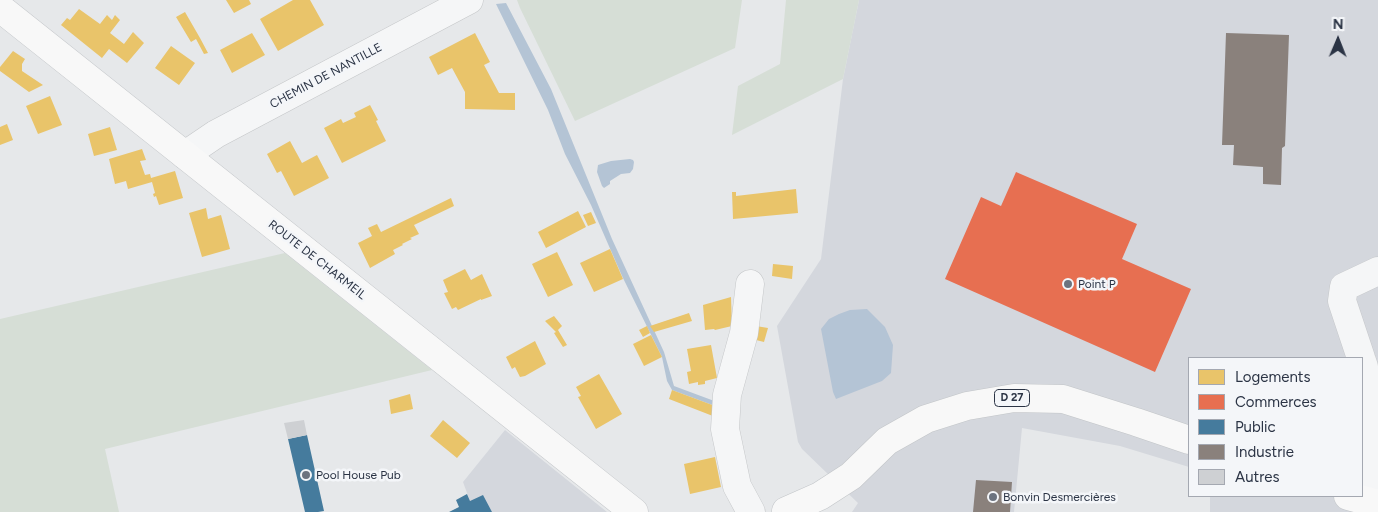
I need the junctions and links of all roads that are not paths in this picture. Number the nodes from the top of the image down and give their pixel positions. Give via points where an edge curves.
1 (469, 0) edge
2 (0, 8) edge
3 (185, 155) junction
4 (1378, 271) edge
5 (750, 284) dead end
6 (1360, 357) edge
7 (1363, 364) edge
8 (1188, 440) edge
9 (851, 476) junction
10 (1352, 497) edge
11 (1378, 504) edge
12 (634, 512) edge
13 (751, 512) edge
14 (780, 512) edge
15 (833, 512) edge
16 (1377, 512) edge

1 - 3 street, CHEMIN DE NANTILLE via 216,134
2 - 3 main road, ROUTE DE CHARMEIL
3 - 12 main road, ROUTE DE CHARMEIL
4 - 6 street via 1344,287 1342,301
5 - 13 street via 744,333 727,395 725,429 737,486
7 - 11 street
8 - 9 main road, D 27 via 1063,399 1014,398 967,406 926,419 886,440
9 - 14 main road, D 27 via 820,496
9 - 15 main road, D 27
10 - 11 main road
11 - 16 street

